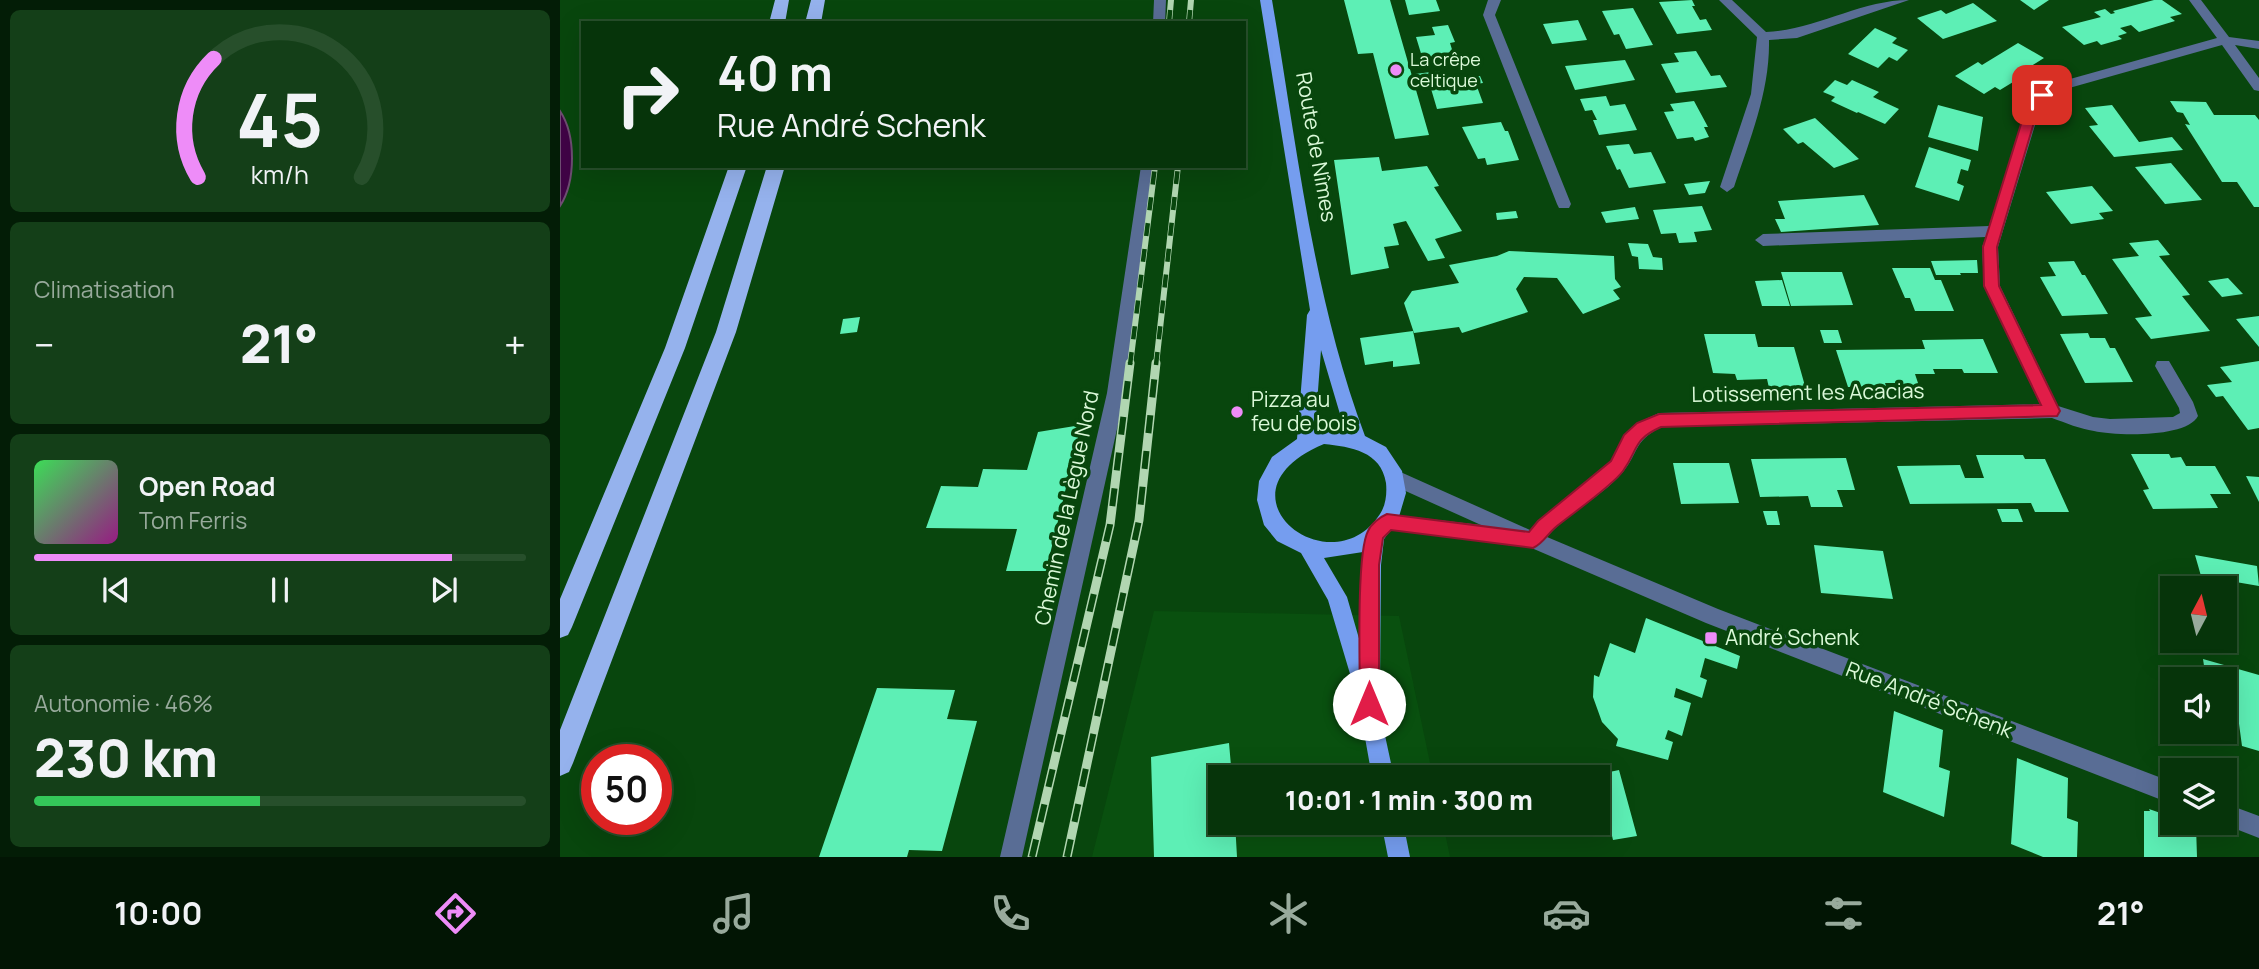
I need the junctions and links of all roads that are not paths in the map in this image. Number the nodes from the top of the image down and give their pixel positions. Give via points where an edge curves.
1 (782, 0) edge
2 (818, 0) edge
3 (1160, 0) edge
4 (1266, 0) edge
5 (1495, 0) edge
6 (1725, 0) edge
7 (1903, 0) edge
8 (2195, 0) edge
9 (777, 21) edge
10 (813, 21) edge
11 (1159, 21) edge
12 (1763, 36) junction
13 (2225, 40) junction
14 (2259, 45) edge
15 (2259, 87) edge
16 (737, 168) edge
17 (775, 168) edge
18 (1148, 168) edge
19 (1727, 187) dead end
20 (1564, 204) dead end
21 (1992, 239) junction
22 (1763, 240) dead end
23 (1316, 302) junction
24 (2163, 366) dead end
25 (2052, 411) junction
26 (1357, 439) junction
27 (1306, 441) junction
28 (1396, 478) junction
29 (1381, 528) junction
30 (1533, 540) junction
31 (1307, 547) junction
32 (560, 627) edge
33 (1369, 704) junction
34 (560, 763) edge
35 (1381, 765) edge
36 (2160, 788) edge
37 (2237, 819) edge
38 (2259, 827) edge
39 (1395, 835) edge
40 (1011, 857) edge
41 (1399, 857) edge

1 - 9 highway
2 - 10 highway
3 - 11 street
4 - 23 main road, Route de Nîmes
5 - 20 street via 1489,15
6 - 12 street
7 - 12 street via 1792,34
8 - 13 street
12 - 19 street via 1761,80
13 - 14 street
13 - 15 street
13 - 21 street via 2042,95 2032,108
16 - 32 highway via 675,348
17 - 34 highway via 726,332
18 - 40 street, Chemin de la Lègue Nord via 1116,393
21 - 22 street
21 - 25 street via 1992,286
23 - 26 main road, Route de Nîmes
23 - 27 main road, Route de Nîmes
24 - 25 street, Lotissement les Acacias via 2187,407 2189,416 2176,424 2094,424
25 - 30 street, Lotissement les Acacias via 1659,420 1630,440 1617,466
26 - 27 main road via 1332,436
26 - 28 main road via 1386,458
27 - 31 main road via 1293,447 1273,468 1265,495 1272,521 1293,541
28 - 29 main road via 1397,500
28 - 30 street, Rue André Schenk
29 - 30 street, Rue André Schenk
29 - 31 main road via 1354,546 1331,551
29 - 33 main road via 1371,565
30 - 36 street, Rue André Schenk via 1713,617
31 - 33 main road via 1337,597
33 - 35 main road
37 - 38 street
39 - 41 main road

